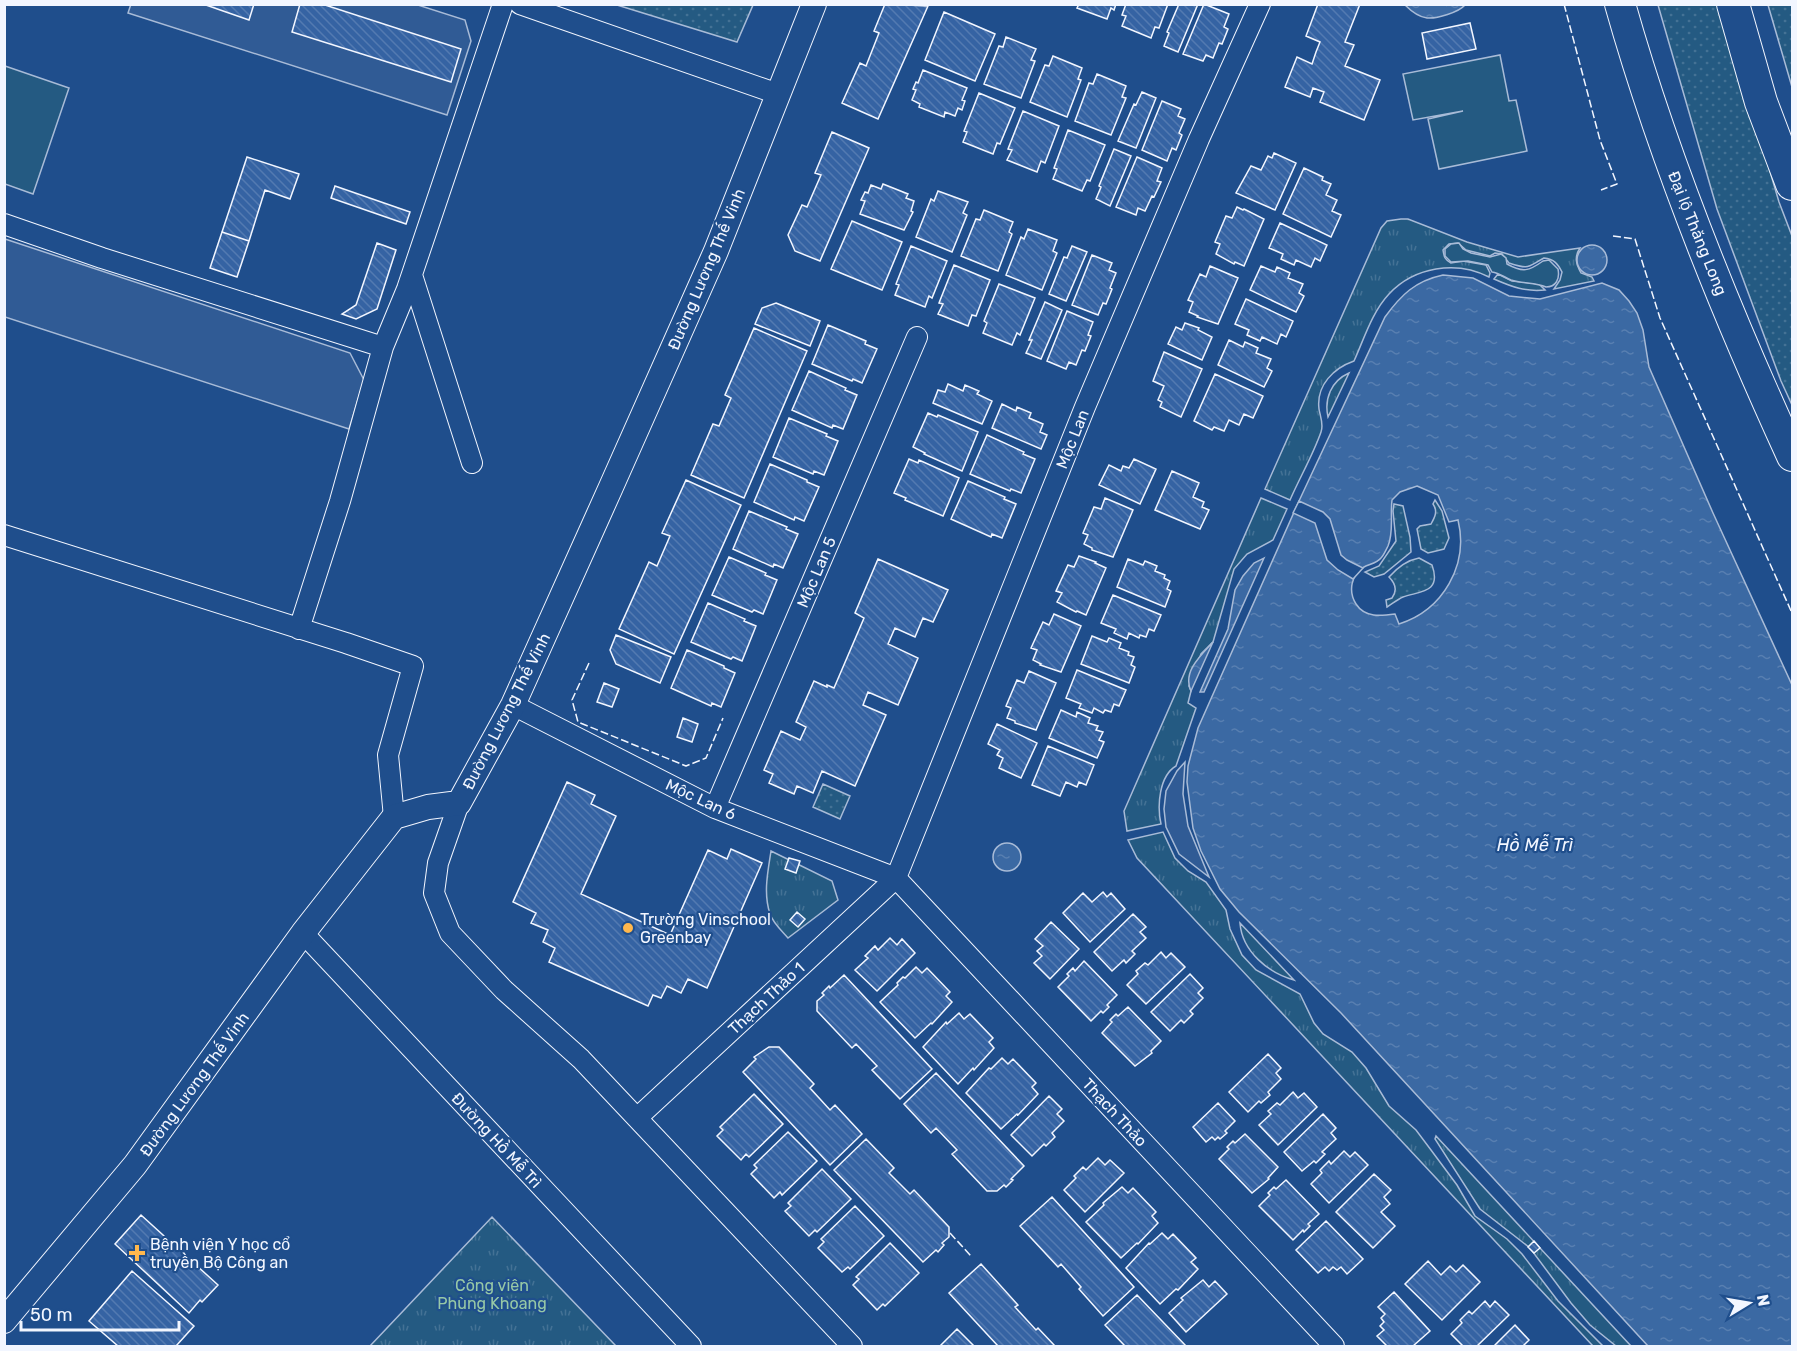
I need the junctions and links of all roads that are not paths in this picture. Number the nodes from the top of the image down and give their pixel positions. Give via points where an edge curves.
1 (503, 4) edge
2 (520, 4) edge
3 (814, 4) edge
4 (1260, 4) edge
5 (1620, 4) edge
6 (1733, 4) edge
7 (778, 94) junction
8 (1792, 184) edge
9 (4, 224) edge
10 (412, 275) junction
11 (917, 337) dead end
12 (383, 347) junction
13 (1792, 456) edge
14 (472, 463) dead end
15 (4, 535) edge
16 (299, 629) junction
17 (513, 705) junction
18 (459, 803) junction
19 (715, 807) junction
20 (394, 817) junction
21 (896, 878) junction
22 (303, 933) junction
23 (637, 1118) junction
24 (4, 1321) edge
25 (691, 1347) edge
26 (852, 1347) edge
27 (1334, 1347) edge

1 - 10 street
2 - 7 street
3 - 7 street, Đường Lương Thế Vinh
4 - 21 street, Mộc Lan via 1085,407
5 - 13 main road, Đại lộ Thăng Long via 1678,187
6 - 8 highway via 1761,102
7 - 17 street, Đường Lương Thế Vinh via 716,251
9 - 12 street
10 - 12 street
10 - 14 street
11 - 19 street, Mộc Lan 5
12 - 16 street
15 - 16 street
16 - 20 street via 413,666 388,755
17 - 18 street, Đường Lương Thế Vinh
17 - 19 street, Mộc Lan 6
18 - 20 street, Đường Lương Thế Vinh
18 - 23 street via 438,863 434,893 450,933
19 - 21 street, Mộc Lan 6
20 - 22 street, Đường Lương Thế Vinh
21 - 23 street, Thạch Thảo 1
21 - 27 street, Thạch Thảo
22 - 24 street, Đường Lương Thế Vinh via 135,1165
22 - 25 street, Đường Hồ Mễ Trì
23 - 26 street

